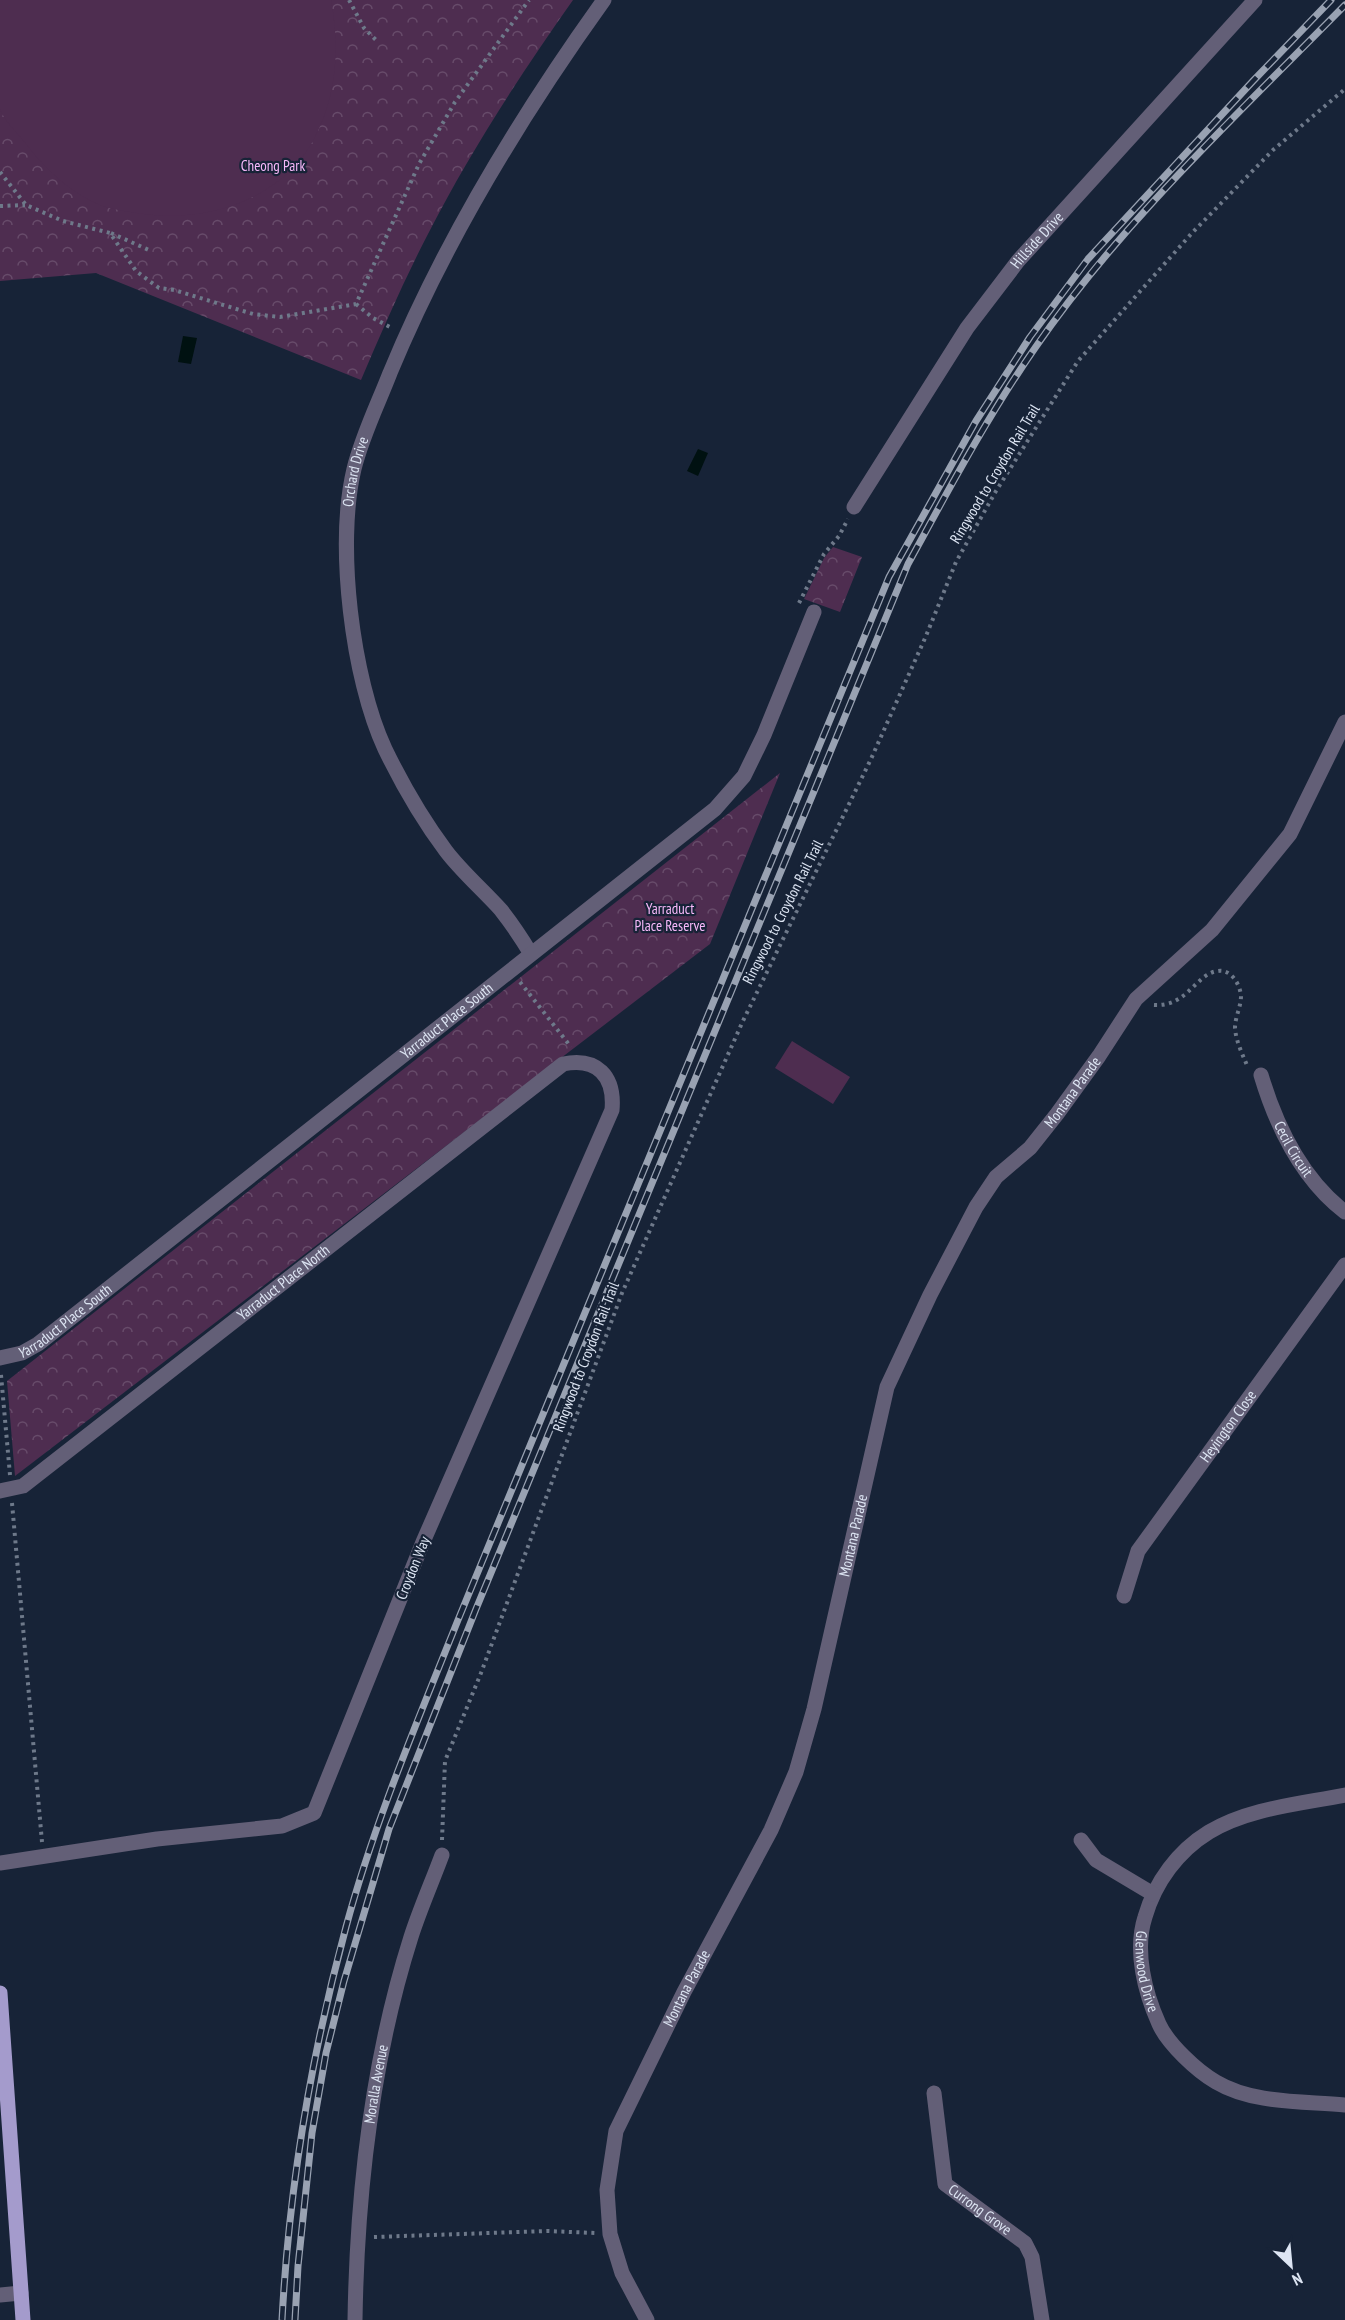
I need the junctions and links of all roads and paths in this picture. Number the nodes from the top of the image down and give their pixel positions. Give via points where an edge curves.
1 (349, 0) edge
2 (529, 0) edge
3 (604, 0) edge
4 (1255, 0) edge
5 (378, 42) dead end
6 (1345, 90) edge
7 (0, 172) edge
8 (26, 205) junction
9 (0, 206) edge
10 (110, 233) junction
11 (151, 251) dead end
12 (356, 304) junction
13 (390, 327) dead end
14 (854, 507) joint
15 (814, 612) joint
16 (1345, 722) edge
17 (531, 954) junction
18 (510, 970) junction
19 (1136, 999) junction
20 (570, 1062) junction
21 (1261, 1075) joint
22 (1345, 1212) edge
23 (1345, 1265) edge
24 (0, 1358) edge
25 (0, 1365) edge
26 (5, 1490) edge
27 (1124, 1596) dead end
28 (1345, 1795) edge
29 (1081, 1840) dead end
30 (43, 1855) junction
31 (442, 1855) joint
32 (0, 1863) edge
33 (1153, 1894) junction
34 (0, 1994) edge
35 (934, 2093) dead end
36 (1345, 2105) edge
37 (610, 2234) junction
38 (358, 2238) junction
39 (21, 2293) junction
40 (0, 2295) edge
41 (23, 2320) edge
42 (354, 2320) edge
43 (647, 2320) edge
44 (1041, 2320) edge

1 - 5 path via 364,28
2 - 12 path via 455,102 419,164
3 - 17 street, Orchard Drive via 517,126 422,300 354,469 348,514 351,618 365,693 384,746 410,796 446,851 502,911
4 - 14 street, Hillside Drive via 1018,261 967,328
6 - 31 path, Ringwood to Croydon Rail Trail via 1273,150 1192,233 1078,361 956,562 872,759 742,1023 622,1293 445,1761
7 - 8 path
8 - 9 path
8 - 10 path via 63,221
10 - 11 path
10 - 12 path via 136,271 159,288 253,314 280,317
12 - 13 path
14 - 15 path via 798,604
15 - 17 street, Yarraduct Place South via 765,735 744,776 715,809
16 - 19 street, Montana Parade via 1290,834 1212,930
17 - 18 street, Yarraduct Place South
18 - 20 path via 568,1041
18 - 24 street, Yarraduct Place South via 38,1344
19 - 21 path via 1164,1006 1179,1000 1210,974 1218,970 1227,972 1241,995 1235,1021 1239,1045 1248,1068
19 - 37 street, Montana Parade via 1057,1114 1030,1148 996,1177 976,1207 887,1387 814,1709 796,1772 771,1830 684,1992 616,2131 607,2190
20 - 26 street, Yarraduct Place North via 23,1486
20 - 30 street, Croydon Way via 603,1072 614,1095 612,1110 423,1542 314,1813 282,1826
21 - 22 street, Cecil Circuit via 1282,1132 1308,1172
23 - 27 street, Heyington Close via 1138,1551
25 - 26 path
26 - 30 path
28 - 33 street, Glenwood Drive via 1234,1819 1187,1848
29 - 33 street via 1096,1860
30 - 32 street, Croydon Way
31 - 38 street, Moralla Avenue via 411,1937 379,2064
33 - 36 street, Glenwood Drive via 1144,1919 1141,1950 1145,1982 1160,2026 1182,2054 1216,2082 1252,2097
34 - 39 main road
35 - 44 street, Currong Grove via 945,2184 1025,2243 1032,2257
37 - 38 path via 548,2231
37 - 43 street, Montana Parade via 622,2273
38 - 42 street, Moralla Avenue
39 - 40 street
39 - 41 main road

